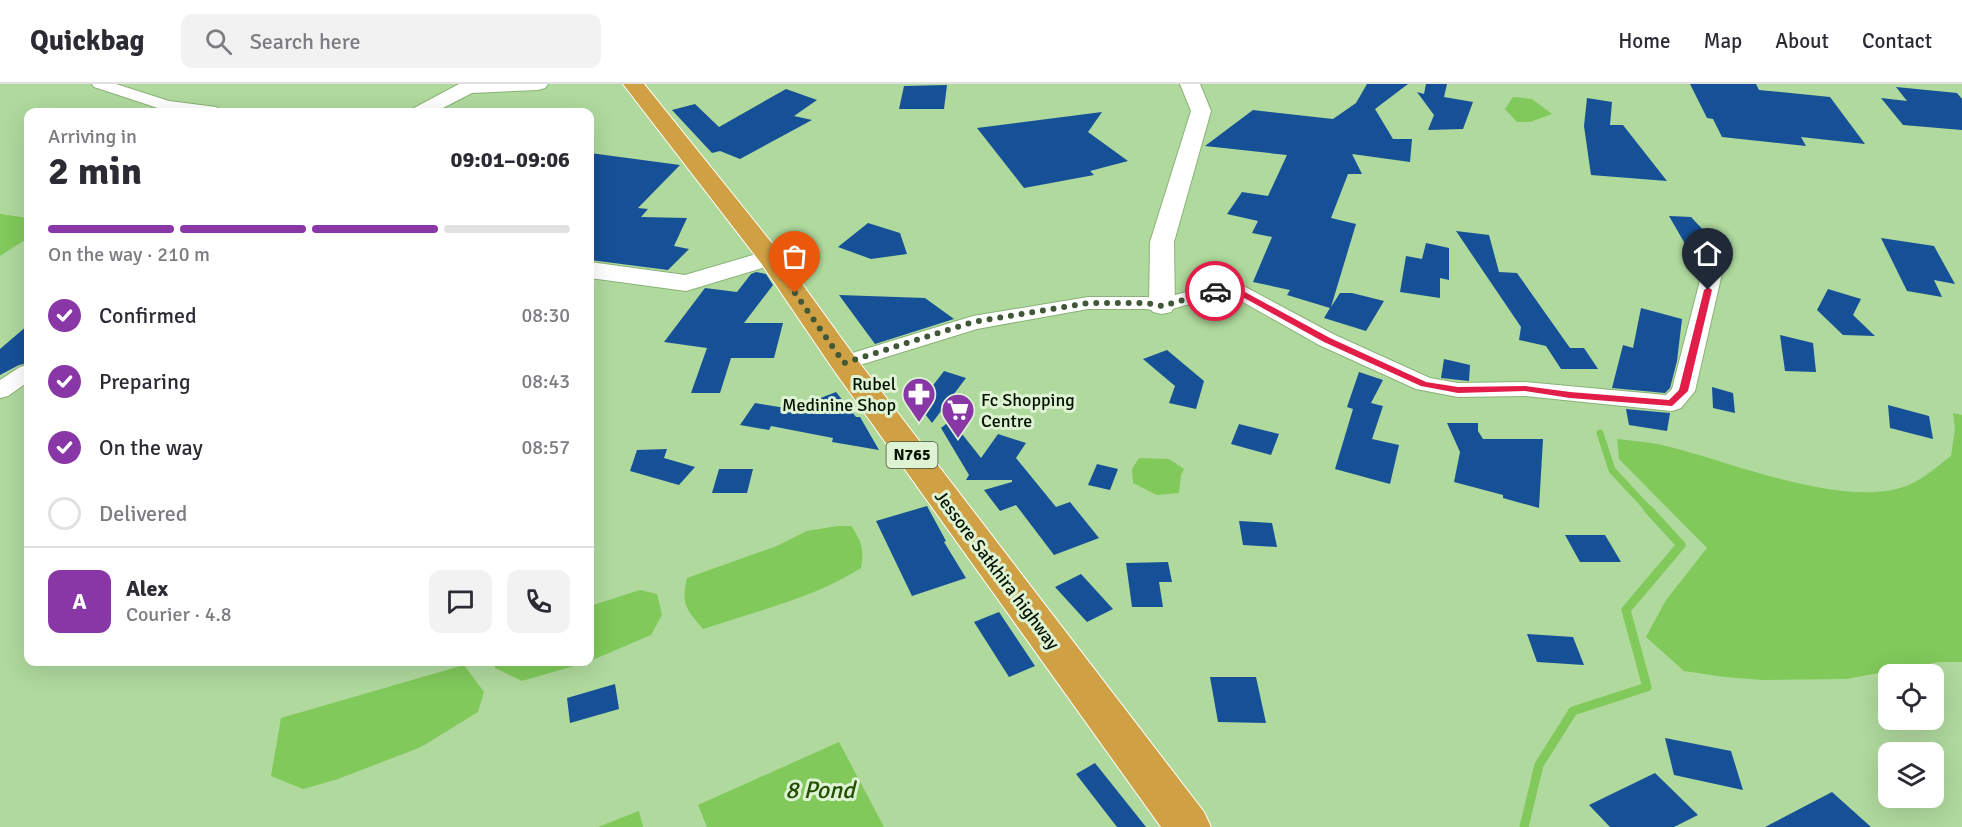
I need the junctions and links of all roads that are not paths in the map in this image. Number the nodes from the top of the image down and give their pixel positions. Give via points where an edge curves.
1 (100, 84) edge
2 (538, 84) edge
3 (633, 84) edge
4 (1190, 84) edge
5 (183, 108) edge
6 (429, 108) edge
7 (770, 258) junction
8 (1713, 269) dead end
9 (594, 271) edge
10 (1162, 306) junction
11 (844, 363) junction
12 (24, 375) edge
13 (0, 391) edge
14 (1188, 827) edge

1 - 5 street
2 - 6 street via 468,87
3 - 7 highway, Jessore Satkhira highway / N765
4 - 10 street via 1202,111 1162,242
7 - 9 street via 686,283
7 - 11 highway, Jessore Satkhira highway / N765
8 - 10 street via 1683,391 1672,403 1525,388 1458,390 1424,384 1327,340 1229,286
10 - 11 street via 1088,303 973,322
11 - 14 highway, Jessore Satkhira highway / N765
12 - 13 street

